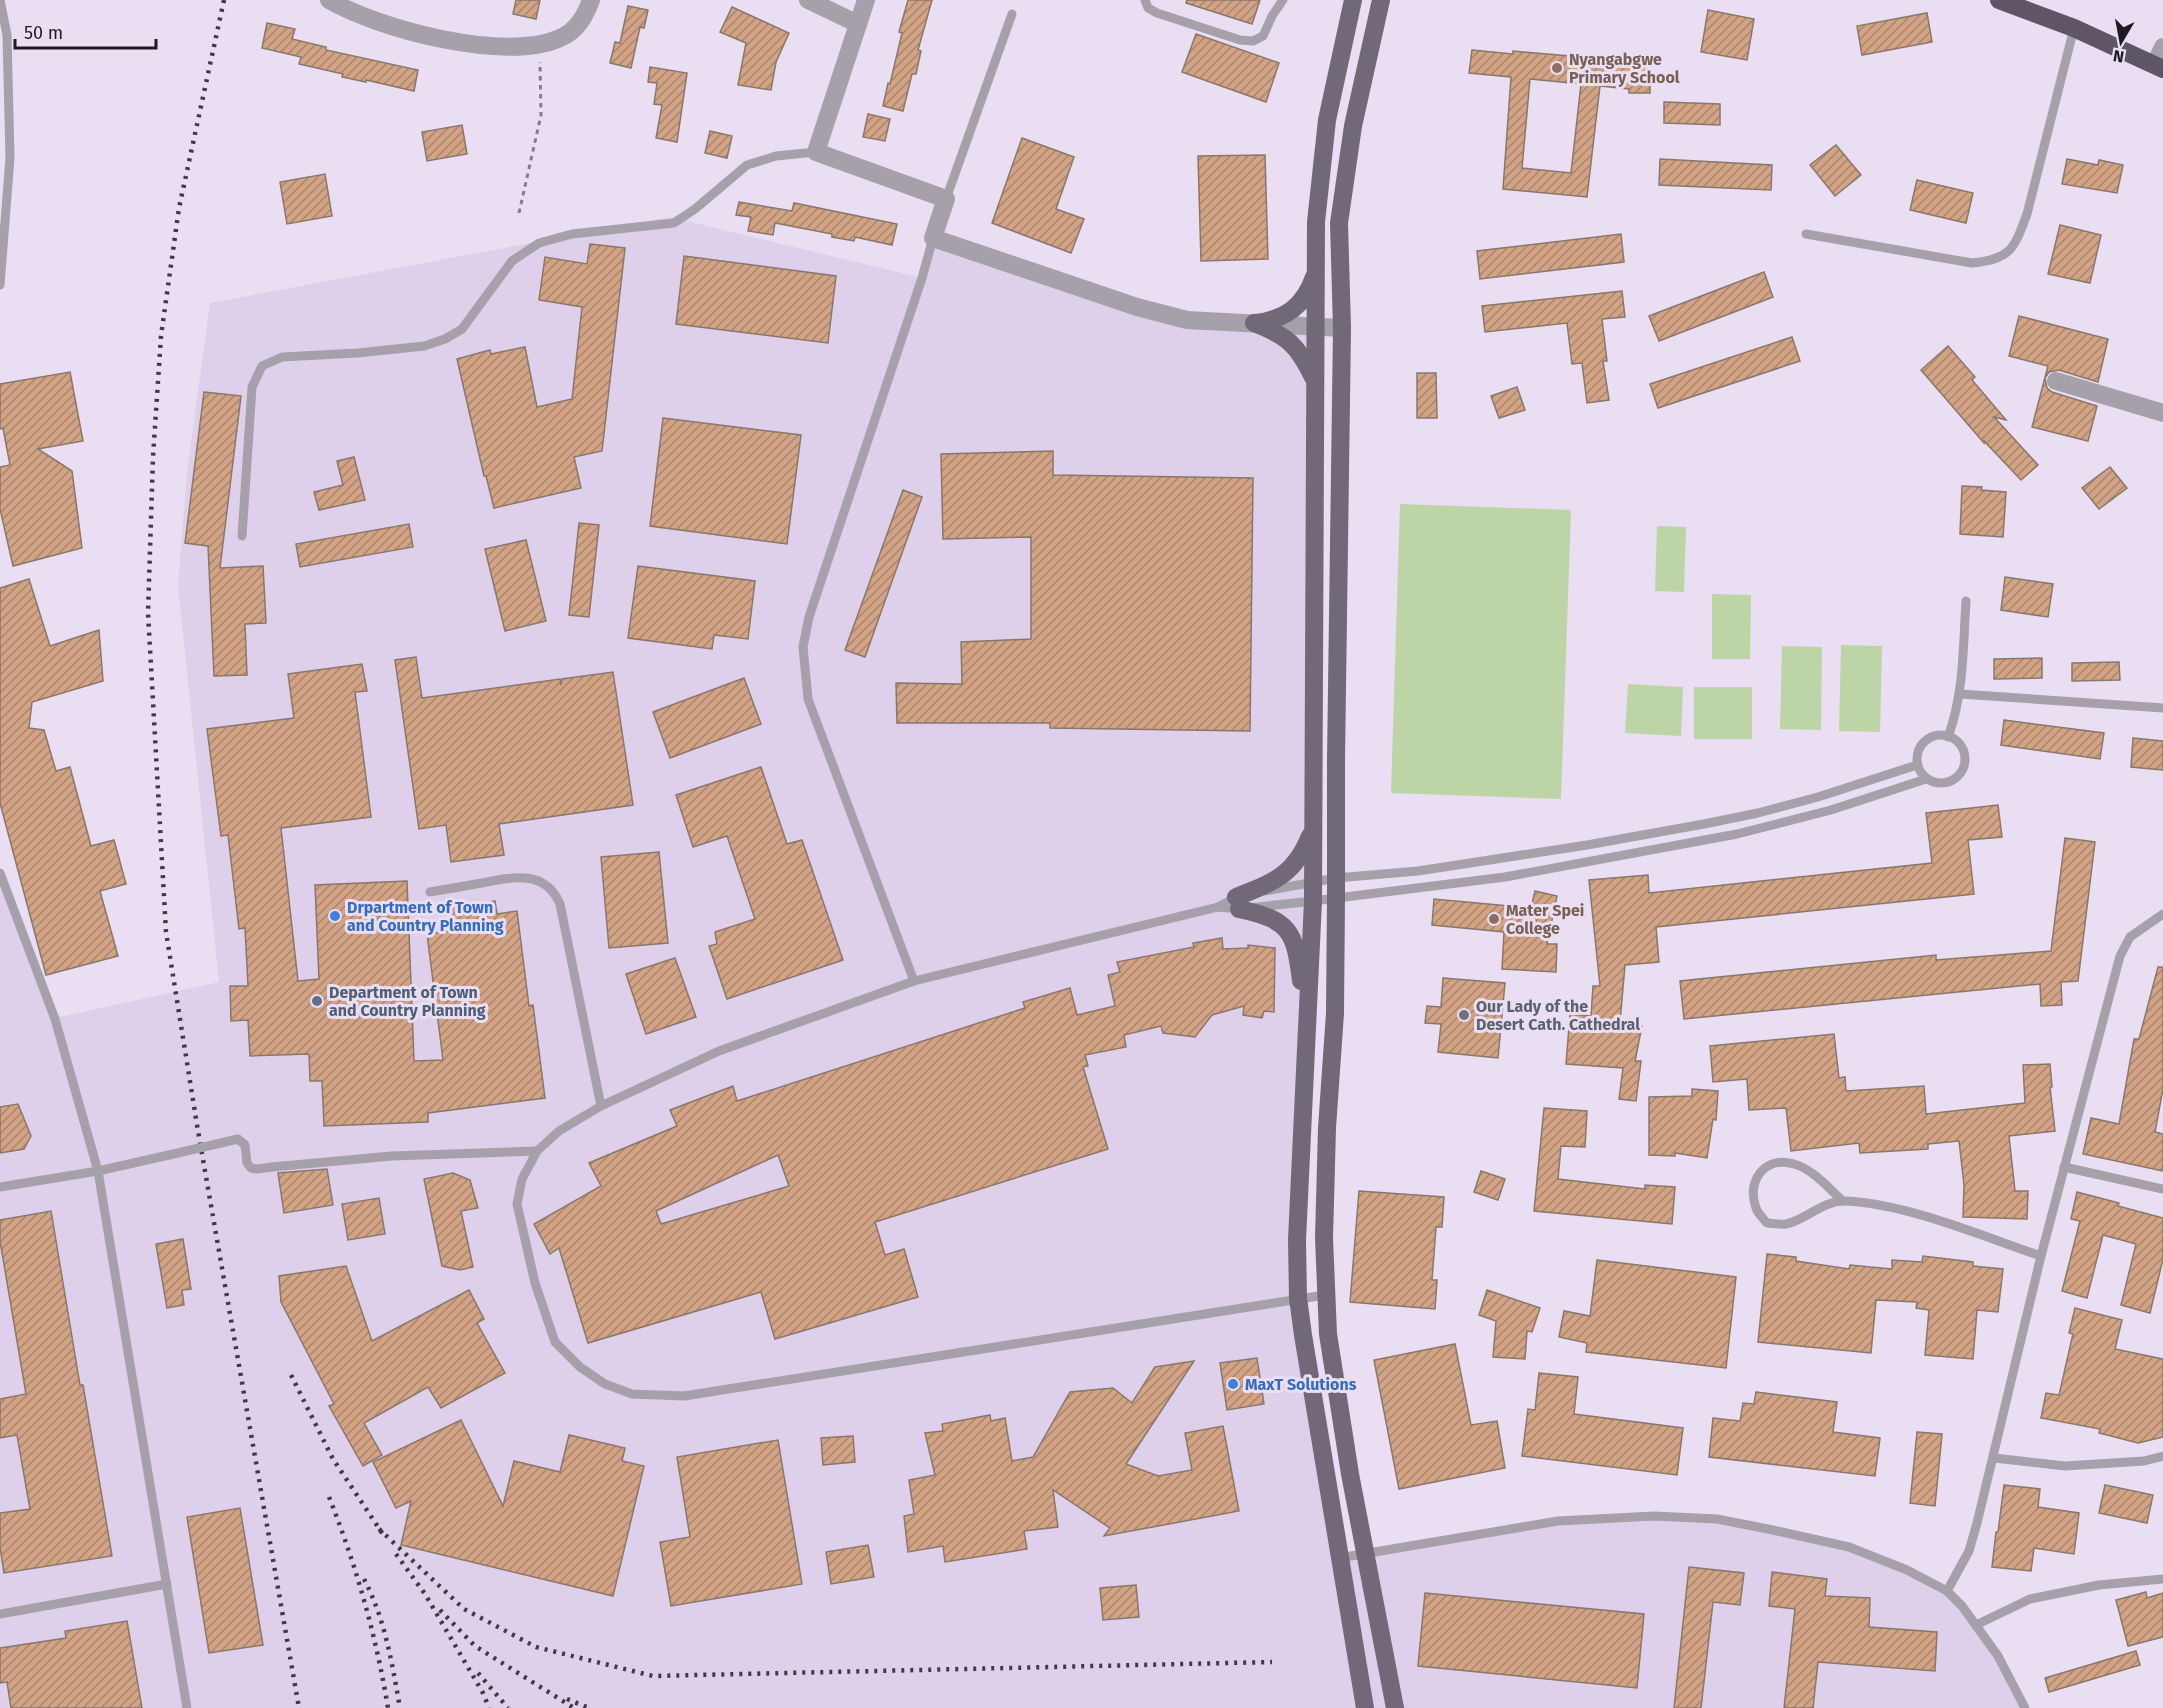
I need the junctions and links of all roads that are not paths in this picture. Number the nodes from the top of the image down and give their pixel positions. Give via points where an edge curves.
1 (0, 0) edge
2 (329, 0) edge
3 (591, 0) edge
4 (808, 0) edge
5 (866, 0) edge
6 (1145, 0) edge
7 (1283, 0) edge
8 (1353, 0) edge
9 (1381, 0) edge
10 (1998, 0) edge
11 (1, 14) edge
12 (1012, 14) dead end
13 (858, 24) junction
14 (2074, 28) junction
15 (2163, 47) edge
16 (2159, 66) edge
17 (816, 152) junction
18 (10, 158) junction
19 (0, 162) edge
20 (945, 199) junction
21 (1806, 234) dead end
22 (933, 238) junction
23 (1316, 273) junction
24 (0, 285) edge
25 (1254, 323) junction
26 (1316, 328) junction
27 (1342, 328) junction
28 (2055, 381) dead end
29 (1315, 382) junction
30 (2163, 413) edge
31 (242, 536) dead end
32 (1966, 601) dead end
33 (1960, 694) junction
34 (2163, 708) edge
35 (1948, 737) junction
36 (1917, 765) junction
37 (1926, 779) junction
38 (1312, 832) junction
39 (0, 873) edge
40 (1336, 878) junction
41 (1312, 882) junction
42 (430, 892) dead end
43 (1336, 897) junction
44 (1312, 901) junction
45 (1237, 903) junction
46 (2163, 914) edge
47 (914, 981) junction
48 (1309, 1009) junction
49 (1335, 1013) junction
50 (602, 1106) junction
51 (537, 1151) junction
52 (2064, 1167) junction
53 (98, 1171) junction
54 (0, 1187) edge
55 (2163, 1189) edge
56 (1843, 1201) junction
57 (2041, 1256) junction
58 (1325, 1295) junction
59 (1298, 1298) junction
60 (2163, 1456) edge
61 (1994, 1458) junction
62 (1365, 1552) junction
63 (1339, 1558) junction
64 (2163, 1579) edge
65 (167, 1584) junction
66 (1947, 1591) junction
67 (0, 1614) edge
68 (1976, 1625) junction
69 (187, 1708) edge
70 (1365, 1708) edge
71 (1395, 1708) edge
72 (2025, 1708) edge

1 - 11 lane
2 - 3 street via 380,23 488,47 539,44 560,38 585,17
4 - 13 street
5 - 13 street
6 - 7 lane via 1148,8 1157,13 1253,41 1263,36
8 - 23 main road via 1327,120 1316,222
9 - 27 main road via 1353,126 1339,223
10 - 14 highway
11 - 18 lane via 7,35
12 - 20 lane
13 - 17 street
14 - 16 highway
14 - 21 lane via 2027,214 2008,253 1992,261 1972,263
15 - 16 street
17 - 20 street
17 - 31 lane via 776,156 747,165 675,223 572,234 539,243 512,261 462,329 445,339 424,346 282,357 262,366 252,387
18 - 19 lane
18 - 24 lane
20 - 22 street
22 - 25 street via 1137,307 1187,320
22 - 47 lane via 809,617 803,647 808,699
23 - 25 main road via 1306,296 1296,307 1273,321
23 - 26 main road
25 - 26 street
25 - 29 main road via 1272,330 1298,349
26 - 27 street
26 - 29 main road
27 - 40 main road
28 - 30 street
29 - 38 main road
32 - 33 lane
33 - 34 lane
33 - 35 lane
35 - 36 lane via 1924,742
35 - 37 lane via 1963,751 1962,770 1946,783
36 - 37 lane
36 - 40 lane via 1818,797 1704,824 1418,871
37 - 43 lane via 1831,810 1737,834 1505,877
38 - 41 main road
38 - 45 main road via 1301,857 1281,877
39 - 53 lane via 55,1018
40 - 41 lane
40 - 43 main road
41 - 44 main road
41 - 45 lane
42 - 50 lane via 516,877 535,879 555,893
43 - 44 lane
43 - 49 main road
44 - 45 lane
44 - 48 main road
45 - 47 lane
45 - 48 main road via 1273,918 1292,936
46 - 52 lane via 2130,937 2120,956
47 - 50 lane via 719,1051
48 - 49 main road
48 - 59 main road via 1297,1240
49 - 58 main road via 1326,1150
50 - 51 lane via 559,1131
51 - 53 lane, bridge via 392,1156 257,1169 251,1167 245,1145 238,1139
51 - 59 lane via 522,1179 517,1204 535,1283 555,1342 580,1367 605,1384 632,1394 684,1396
52 - 55 lane
52 - 57 lane
53 - 54 lane
53 - 65 lane
56 - 56 lane via 1785,1224 1767,1223 1756,1210 1754,1183 1761,1170 1777,1163 1794,1164 1809,1171
56 - 57 lane via 1883,1206 1946,1222
57 - 61 lane
58 - 59 lane
58 - 62 main road via 1337,1392
59 - 63 main road
60 - 61 lane via 2065,1467
61 - 66 lane via 1969,1551
62 - 63 lane
62 - 66 lane via 1558,1521 1654,1516 1717,1519 1849,1547
62 - 71 main road
63 - 70 main road
64 - 68 lane via 2099,1585 2030,1599
65 - 67 lane
65 - 69 lane
66 - 68 lane
68 - 72 lane via 1998,1656

